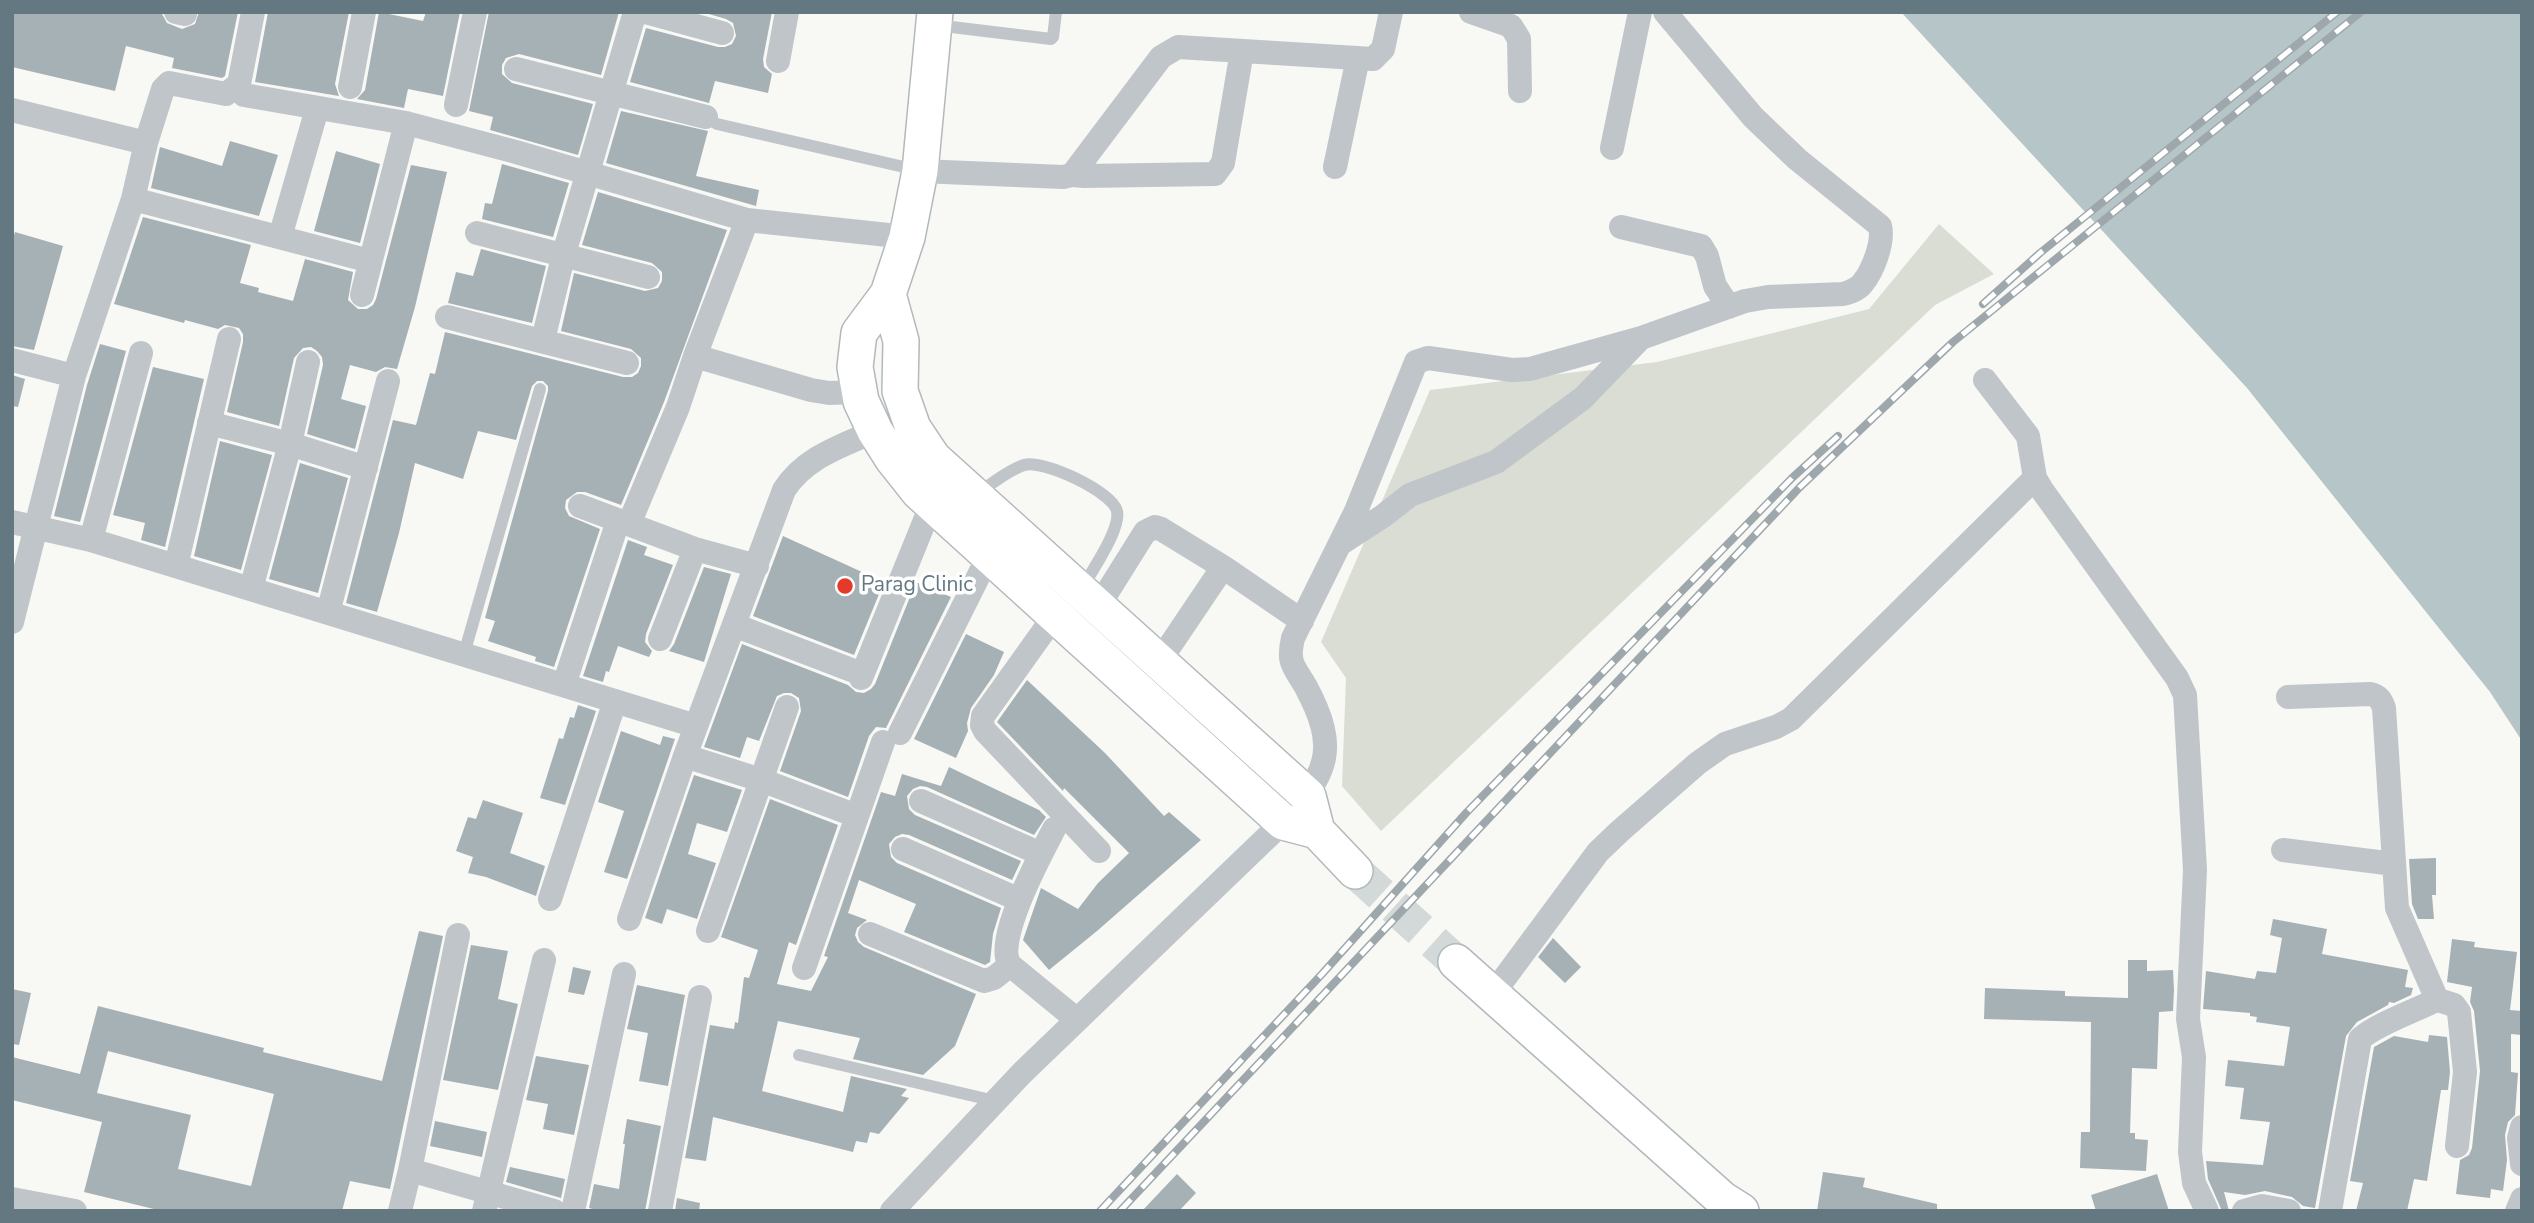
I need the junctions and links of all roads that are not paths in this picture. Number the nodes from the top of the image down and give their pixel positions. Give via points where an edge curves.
1 (253, 12) edge
2 (365, 12) edge
3 (475, 12) edge
4 (635, 12) edge
5 (645, 12) edge
6 (787, 12) edge
7 (1056, 12) edge
8 (1391, 12) edge
9 (1471, 12) edge
10 (1640, 12) edge
11 (1665, 12) edge
12 (935, 19) edge
13 (722, 33) dead end
14 (1242, 51) junction
15 (1358, 58) junction
16 (778, 61) dead end
17 (516, 69) dead end
18 (350, 87) dead end
19 (1520, 91) dead end
20 (610, 92) junction
21 (244, 95) dead end
22 (456, 105) dead end
23 (317, 109) junction
24 (12, 110) edge
25 (711, 120) joint
26 (406, 123) junction
27 (146, 143) junction
28 (1612, 148) dead end
29 (1335, 167) dead end
30 (920, 170) junction
31 (587, 172) junction
32 (1072, 175) junction
33 (133, 199) junction
34 (747, 220) junction
35 (1621, 227) dead end
36 (477, 233) dead end
37 (280, 237) junction
38 (907, 237) junction
39 (563, 257) junction
40 (370, 261) junction
41 (648, 277) dead end
42 (888, 294) junction
43 (362, 295) dead end
44 (1729, 307) junction
45 (447, 317) dead end
46 (1641, 338) junction
47 (229, 339) dead end
48 (543, 340) junction
49 (141, 353) dead end
50 (695, 356) junction
51 (12, 360) edge
52 (309, 362) dead end
53 (627, 363) dead end
54 (74, 376) junction
55 (1985, 380) dead end
56 (388, 381) dead end
57 (540, 389) dead end
58 (860, 392) junction
59 (209, 423) junction
60 (876, 431) junction
61 (290, 444) junction
62 (366, 468) junction
63 (2035, 478) junction
64 (975, 495) junction
65 (932, 503) junction
66 (580, 506) dead end
67 (624, 522) junction
68 (24, 525) edge
69 (91, 540) junction
70 (1340, 544) junction
71 (695, 549) junction
72 (989, 555) junction
73 (176, 566) junction
74 (757, 566) junction
75 (1223, 567) junction
76 (251, 589) junction
77 (1090, 599) junction
78 (328, 613) junction
79 (1056, 617) junction
80 (1302, 621) junction
81 (12, 622) edge
82 (734, 625) junction
83 (660, 639) dead end
84 (464, 654) junction
85 (1159, 662) junction
86 (564, 685) junction
87 (2288, 697) dead end
88 (615, 701) junction
89 (787, 707) dead end
90 (696, 726) junction
91 (685, 756) junction
92 (761, 780) junction
93 (1308, 796) junction
94 (921, 801) dead end
95 (857, 816) junction
96 (1283, 822) junction
97 (1054, 829) dead end
98 (1317, 831) junction
99 (903, 849) dead end
100 (2283, 850) dead end
101 (1099, 851) dead end
102 (1041, 854) junction
103 (2394, 864) junction
104 (1355, 871) tunnel mouth
105 (550, 899) dead end
106 (1020, 900) junction
107 (629, 919) dead end
108 (708, 931) dead end
109 (870, 934) dead end
110 (458, 935) dead end
111 (544, 960) dead end
112 (1456, 962) tunnel mouth
113 (1010, 965) junction
114 (804, 968) dead end
115 (624, 974) dead end
116 (1492, 995) junction
117 (700, 997) dead end
118 (2435, 999) junction
119 (1076, 1019) junction
120 (799, 1055) dead end
121 (995, 1101) junction
122 (2522, 1127) edge
123 (2457, 1146) dead end
124 (2522, 1164) edge
125 (410, 1170) junction
126 (12, 1199) edge
127 (2522, 1199) edge
128 (486, 1201) edge
129 (1720, 1207) edge
130 (75, 1211) edge
131 (400, 1211) edge
132 (554, 1211) edge
133 (573, 1211) edge
134 (660, 1211) edge
135 (892, 1211) edge
136 (2207, 1211) edge
137 (2244, 1211) edge
138 (2289, 1211) edge
139 (2330, 1211) edge
140 (2517, 1211) edge

1 - 27 street via 239,84 226,94 169,83
2 - 18 street
3 - 22 street
4 - 20 street
5 - 13 street
6 - 16 street
7 - 12 lane via 1051,39
8 - 15 street via 1380,55
9 - 19 street via 1516,31
10 - 28 street
11 - 44 street via 1753,117 1880,226 1882,235 1863,283 1854,290 1768,297
12 - 30 street
14 - 15 street
14 - 32 street via 1178,47 1161,57
14 - 32 street via 1223,163 1215,174
15 - 29 street
17 - 20 street
20 - 25 street
20 - 31 street
21 - 23 street
23 - 26 street
23 - 37 street
24 - 27 street
25 - 30 lane
26 - 31 street
26 - 40 street
27 - 33 street
30 - 32 street
30 - 38 street
31 - 34 street
31 - 39 street
33 - 37 street
33 - 54 street
34 - 38 street
34 - 50 street
35 - 44 street via 1701,246 1715,286
36 - 39 street
37 - 40 street
38 - 42 street
39 - 41 street
39 - 48 street
40 - 43 street
42 - 58 street via 859,333 855,367
42 - 64 street via 901,341 900,391 913,428 933,458
44 - 46 street
45 - 48 street
46 - 70 street via 1583,398 1496,462 1410,495
46 - 70 street via 1530,369 1428,358 1416,362
47 - 59 street
48 - 53 street
49 - 69 street
50 - 58 street via 811,390
50 - 67 street via 678,407
51 - 54 street
52 - 61 street
54 - 68 street
55 - 63 street via 2028,436
56 - 62 street
57 - 84 lane
58 - 60 street
59 - 61 street
59 - 73 street
60 - 65 street via 919,492
60 - 74 street via 813,459 794,474 784,489
61 - 62 street
61 - 76 street
62 - 78 street
63 - 116 street via 1791,719 1725,744 1620,831 1598,852
63 - 136 street via 2185,695 2195,870 2188,1019 2194,1057 2189,1152 2194,1183
64 - 77 street
64 - 77 lane via 1025,465 1036,465 1072,475 1113,503 1116,526
65 - 72 street
65 - 82 street via 858,674
66 - 67 street
67 - 71 street
67 - 86 street
68 - 69 street
68 - 81 street
69 - 73 street
70 - 80 street
71 - 74 street
71 - 83 street
72 - 79 street
72 - 95 street via 892,738
73 - 76 street
74 - 82 street
75 - 77 street via 1161,529 1149,529
75 - 80 street
75 - 85 street
76 - 78 street
77 - 79 street
77 - 85 street
78 - 84 street
79 - 96 street
79 - 101 street via 983,716 982,725
80 - 93 street via 1293,638 1292,666 1321,715 1326,737 1324,765
82 - 90 street
84 - 86 street
85 - 93 street
86 - 88 street
87 - 103 street via 2370,694 2381,700
88 - 90 street
88 - 105 street
89 - 92 street
90 - 91 street
91 - 92 street
91 - 107 street
92 - 95 street
92 - 108 street
93 - 96 street
93 - 98 street
94 - 102 street
95 - 114 street
96 - 98 street
96 - 119 street
97 - 102 street
98 - 104 street
99 - 106 street
100 - 103 street
102 - 106 street
103 - 118 street via 2397,908
106 - 113 street via 1004,952
109 - 113 street via 985,981
110 - 125 street
111 - 128 street
112 - 116 street
113 - 119 street
115 - 133 street
116 - 129 street
117 - 134 street
118 - 123 street via 2454,1005 2459,1012 2465,1072
118 - 139 street via 2360,1039
119 - 121 street
120 - 121 lane
121 - 135 street
122 - 124 street
125 - 128 street
125 - 131 street
126 - 130 street
127 - 140 street
128 - 132 street
137 - 138 street via 2262,1206

